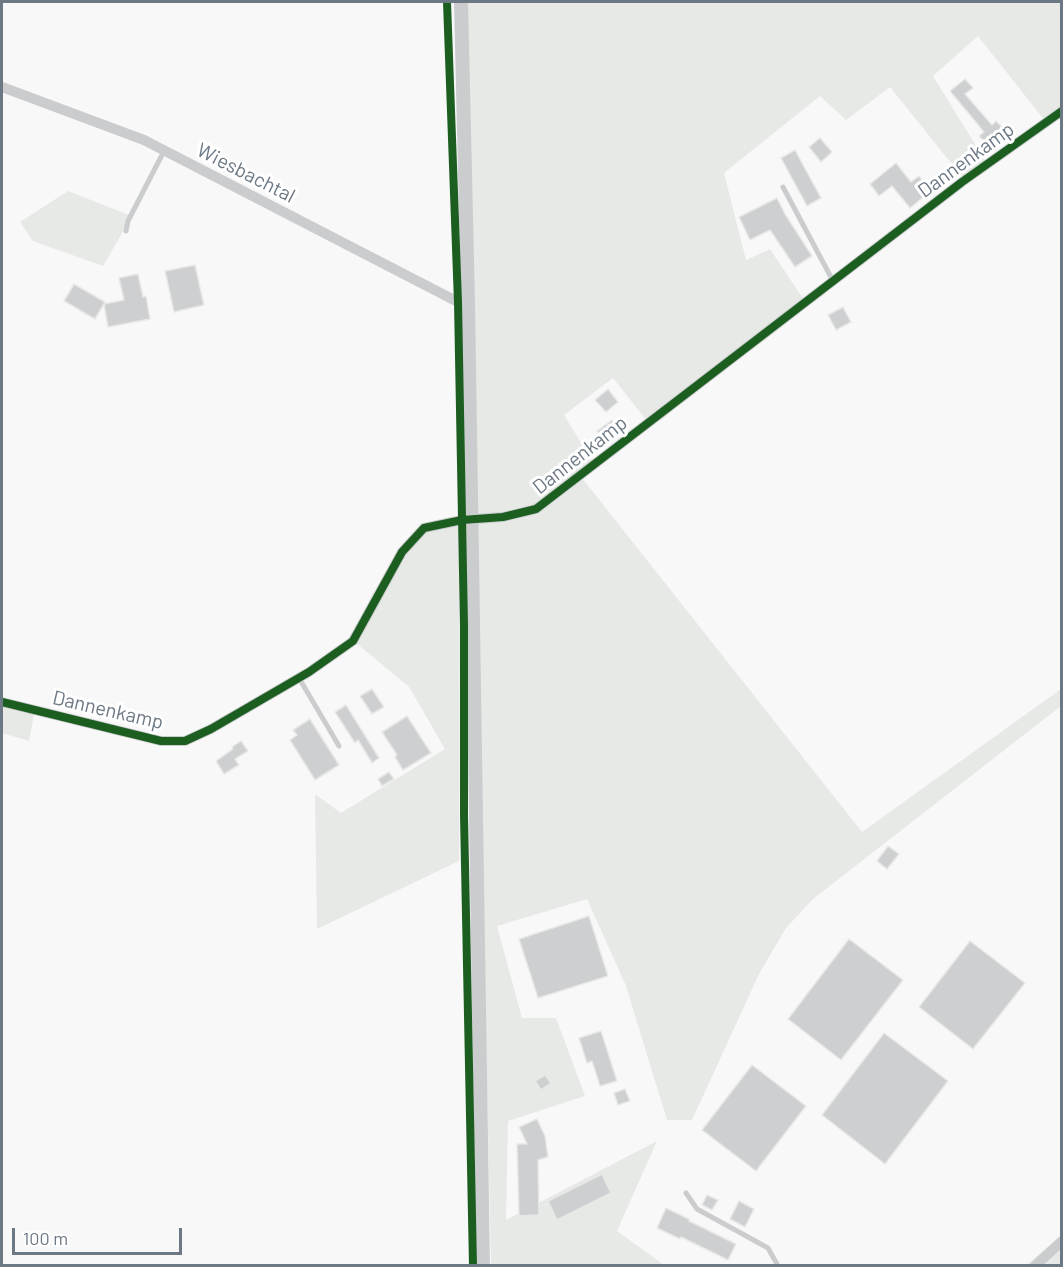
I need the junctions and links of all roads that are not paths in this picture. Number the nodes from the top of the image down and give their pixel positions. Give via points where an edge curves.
1 (461, 2) edge
2 (2, 87) edge
3 (1062, 111) edge
4 (164, 151) junction
5 (783, 187) dead end
6 (126, 231) dead end
7 (833, 281) junction
8 (468, 303) junction
9 (471, 520) junction
10 (299, 678) junction
11 (2, 702) edge
12 (339, 746) dead end
13 (686, 1193) dead end
14 (1062, 1241) edge
15 (483, 1266) edge
16 (778, 1266) edge
17 (1035, 1266) edge

1 - 8 street
2 - 4 street, Wiesbachtal
3 - 7 street, Dannenkamp
4 - 6 lane
4 - 8 street, Wiesbachtal via 458,302
5 - 7 lane
7 - 9 street, Dannenkamp via 536,509
8 - 9 street
9 - 10 street, Dannenkamp via 424,528 402,552 353,640
9 - 15 street
10 - 11 street, Dannenkamp via 185,741 161,741
10 - 12 lane
13 - 16 lane via 697,1209 768,1248
14 - 17 street

